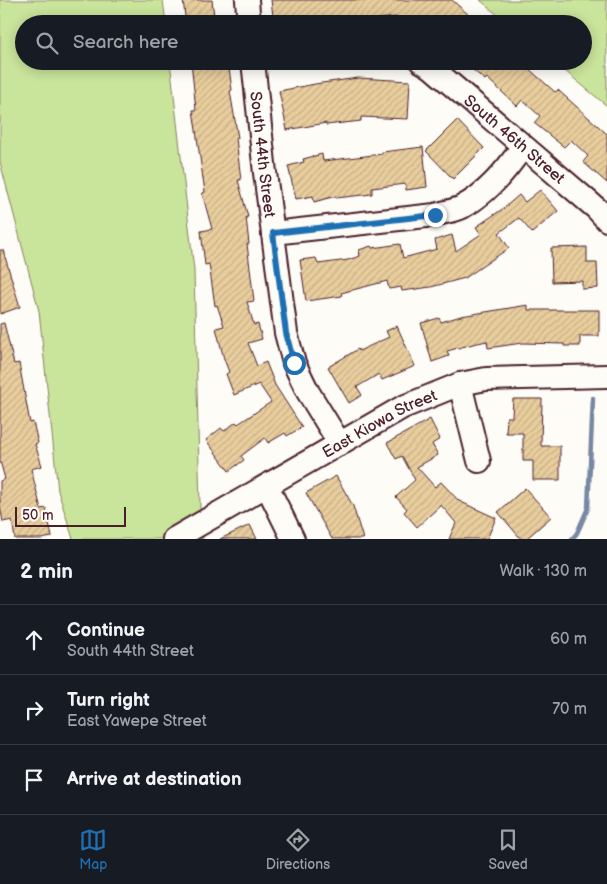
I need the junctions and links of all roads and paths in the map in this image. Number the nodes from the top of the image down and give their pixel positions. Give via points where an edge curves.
1 (246, 0) edge
2 (248, 15) edge
3 (259, 70) edge
4 (434, 70) edge
5 (523, 146) junction
6 (607, 220) edge
7 (273, 233) junction
8 (607, 376) edge
9 (460, 384) junction
10 (340, 444) junction
11 (479, 461) dead end
12 (267, 486) junction
13 (174, 539) edge
14 (293, 539) edge

1 - 2 street
3 - 7 street, South 44th Street
4 - 5 street, South 46th Street
5 - 6 street, South 46th Street
5 - 7 street via 490,187 461,208 435,215
7 - 10 street, South 44th Street via 286,333 294,363
8 - 9 street, East Kiowa Street via 486,379
9 - 10 street, East Kiowa Street via 403,407
9 - 11 street
10 - 12 street, East Kiowa Street
12 - 13 street, East Kiowa Street
12 - 14 street

